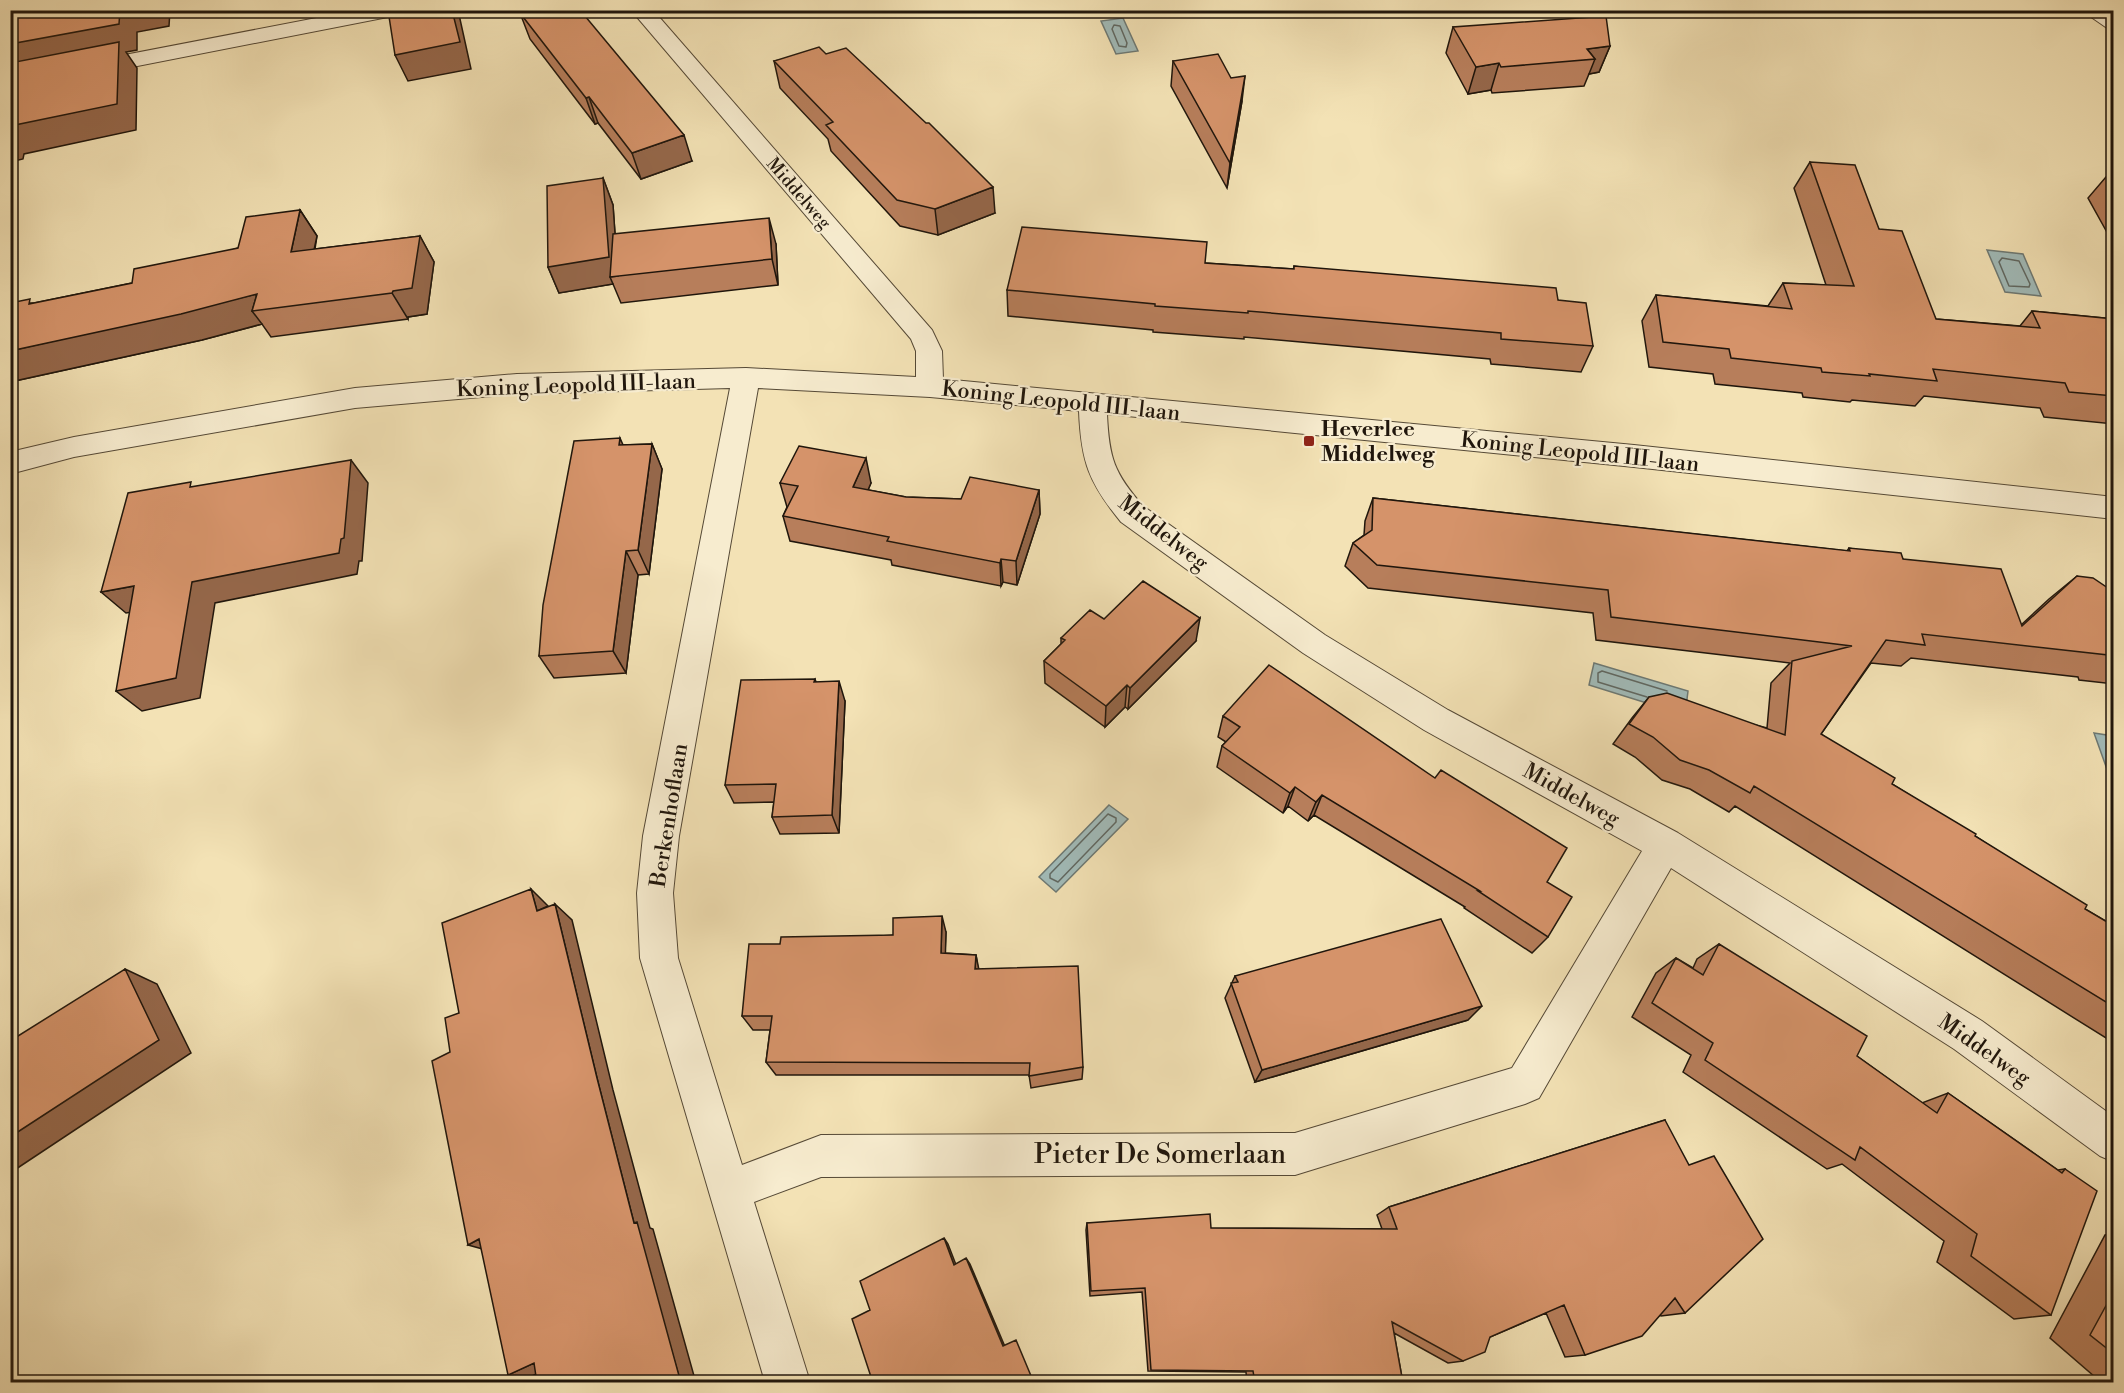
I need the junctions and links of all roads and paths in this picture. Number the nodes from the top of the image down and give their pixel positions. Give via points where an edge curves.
1 (393, 10) edge
2 (641, 10) edge
3 (2091, 10) edge
4 (2114, 24) edge
5 (10, 84) edge
6 (746, 378) junction
7 (930, 387) junction
8 (1092, 403) junction
9 (10, 463) edge
10 (2114, 508) edge
11 (1665, 845) junction
12 (2114, 1142) edge
13 (730, 1190) junction
14 (787, 1383) edge

1 - 5 street
2 - 7 street, Middelweg via 923,336 929,351
3 - 4 street
6 - 7 street, Koning Leopold III-laan
6 - 9 street, Koning Leopold III-laan via 517,384 355,398 74,447
6 - 13 street, Berkenhoflaan via 661,836 655,893 659,958
7 - 8 street, Koning Leopold III-laan
8 - 10 street, Koning Leopold III-laan
8 - 11 street, Middelweg via 1095,458 1109,488 1132,514 1314,644 1406,701
11 - 12 street, Middelweg via 1968,1035
11 - 13 street, Pieter De Somerlaan via 1525,1084 1295,1154 821,1156
13 - 14 street, Berkenhoflaan

